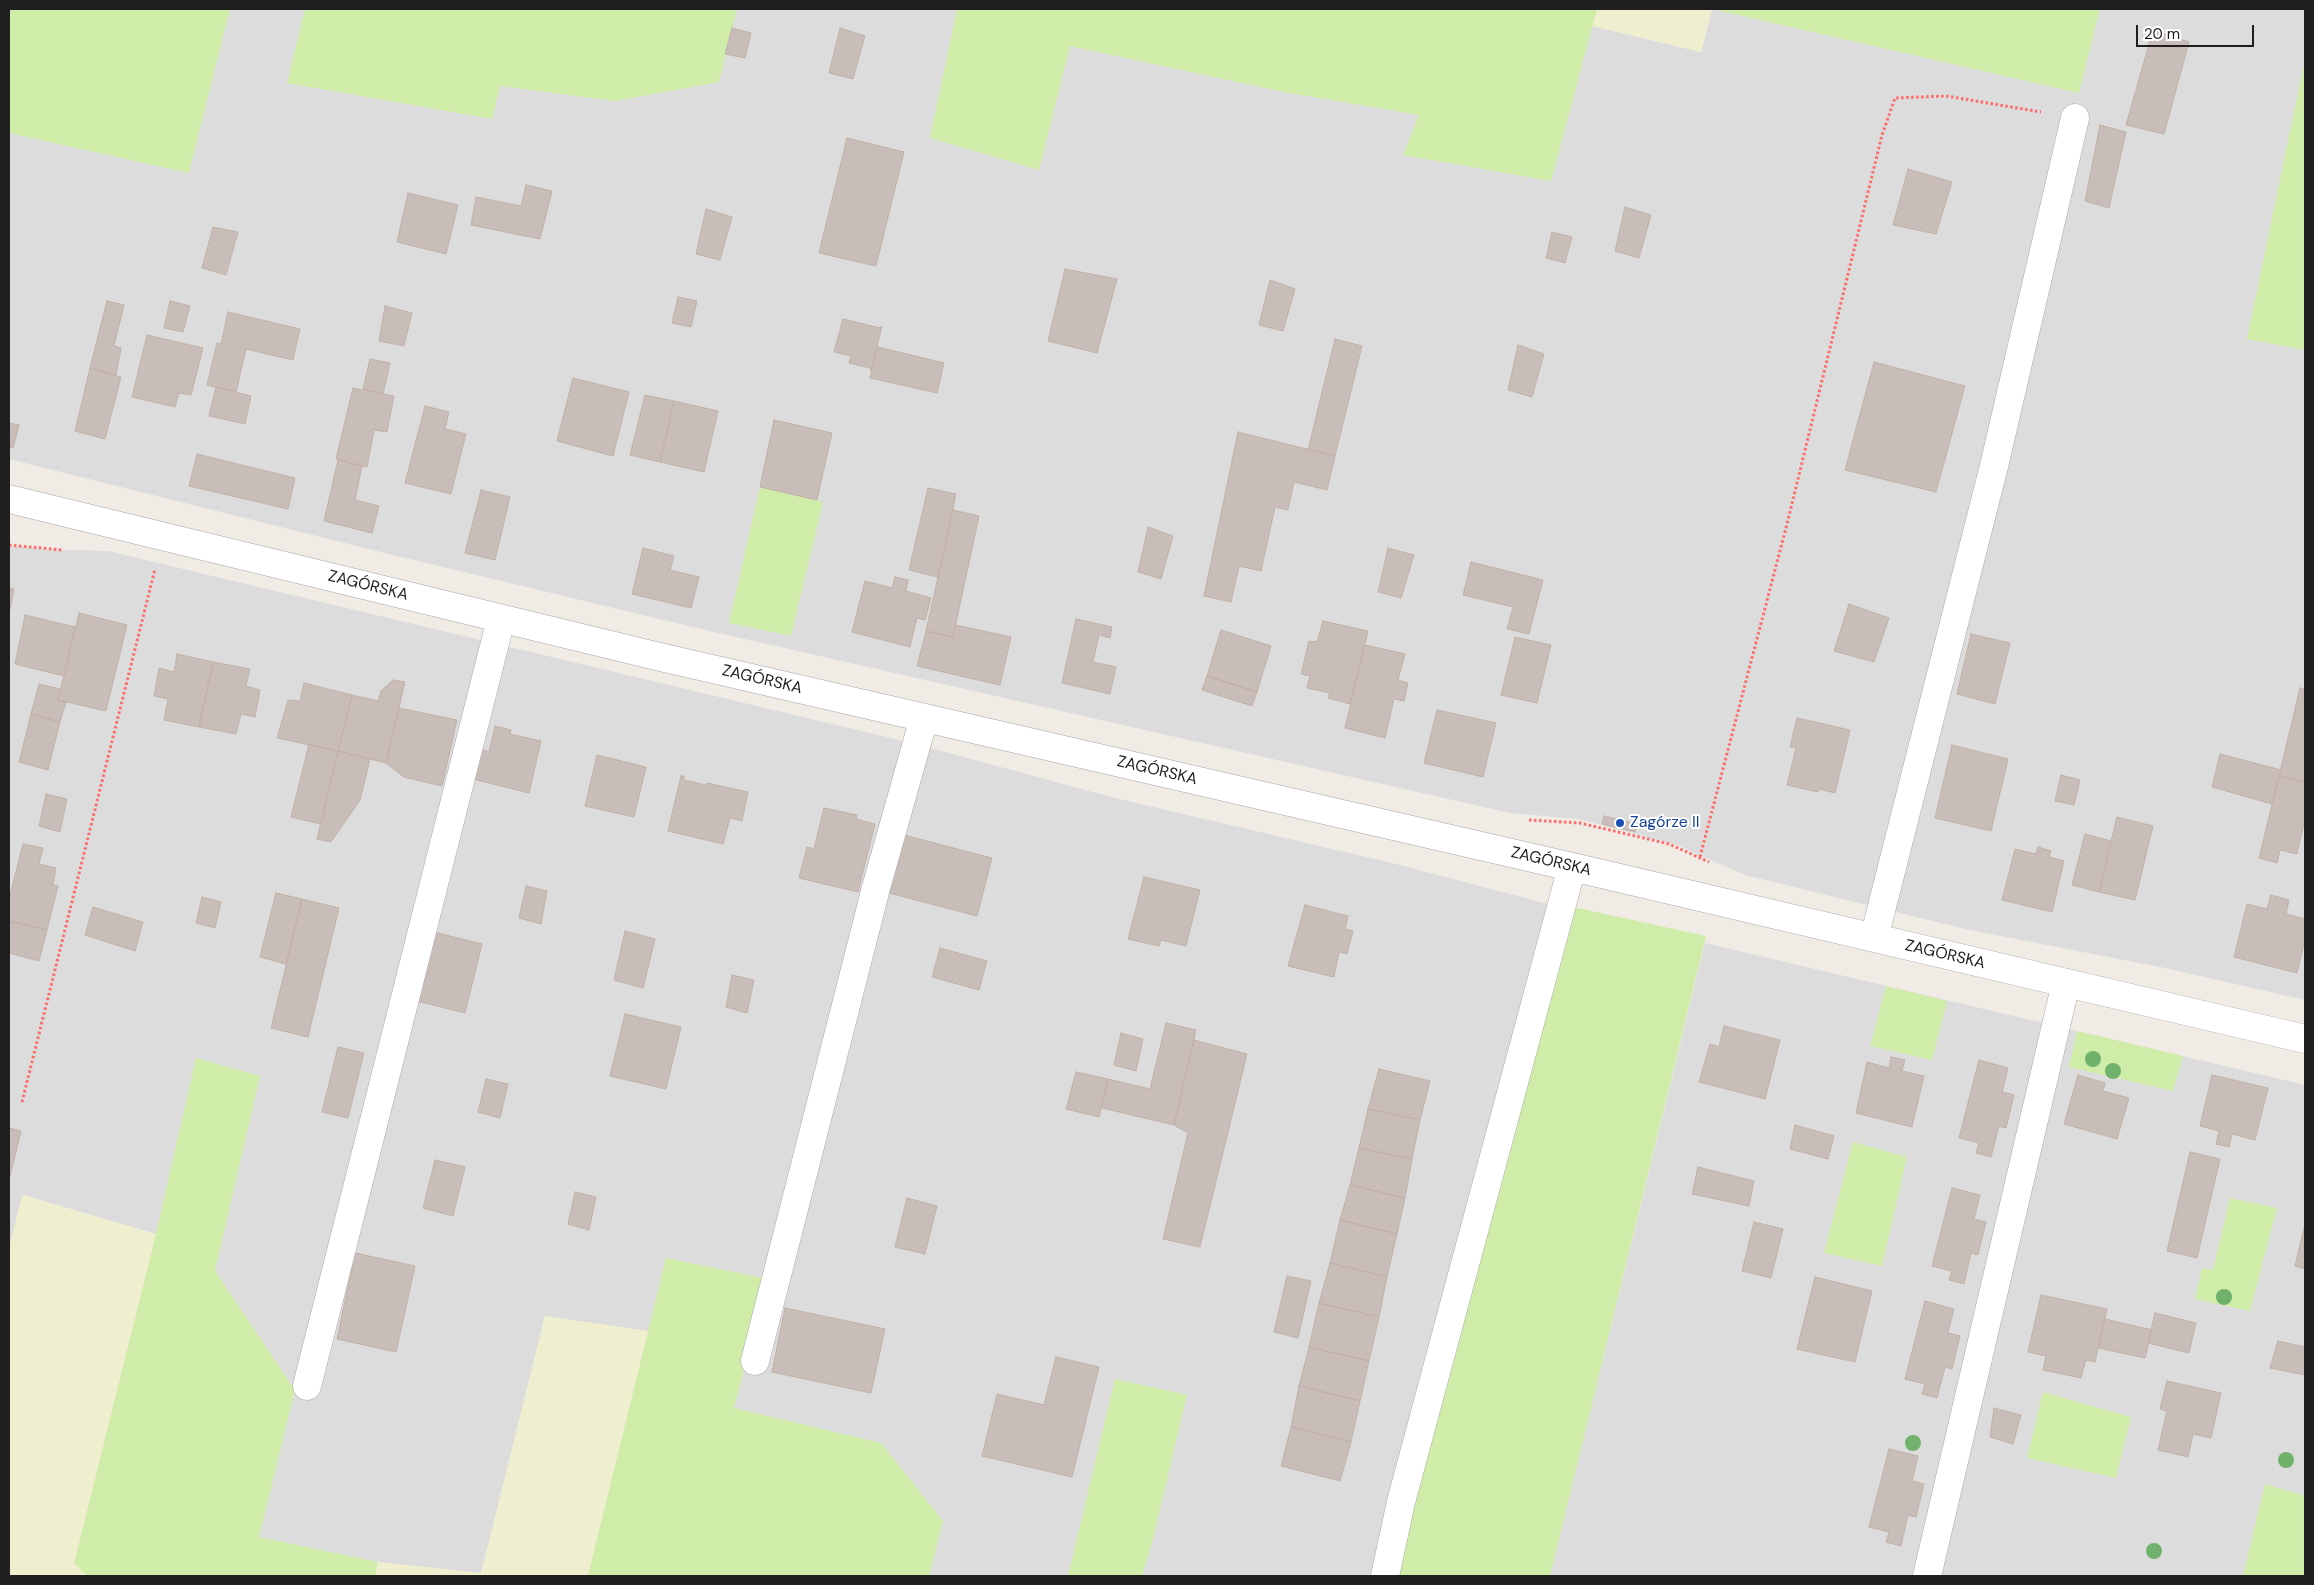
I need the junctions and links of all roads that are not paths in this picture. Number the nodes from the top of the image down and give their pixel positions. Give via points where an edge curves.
1 (2075, 118) road end
2 (9, 499) edge
3 (501, 619) junction
4 (924, 718) junction
5 (1572, 867) junction
6 (1874, 938) junction
7 (2066, 983) junction
8 (2305, 1039) edge
9 (755, 1361) dead end
10 (307, 1386) dead end
11 (1385, 1576) edge
12 (1927, 1576) edge

1 - 6 street via 1994,466
2 - 3 street, ZAGÓRSKA
3 - 4 street, ZAGÓRSKA
3 - 10 street
4 - 5 street, ZAGÓRSKA
4 - 9 street via 876,888
5 - 6 street, ZAGÓRSKA
5 - 11 street via 1401,1502
6 - 7 street, ZAGÓRSKA
7 - 8 street, ZAGÓRSKA
7 - 12 street

